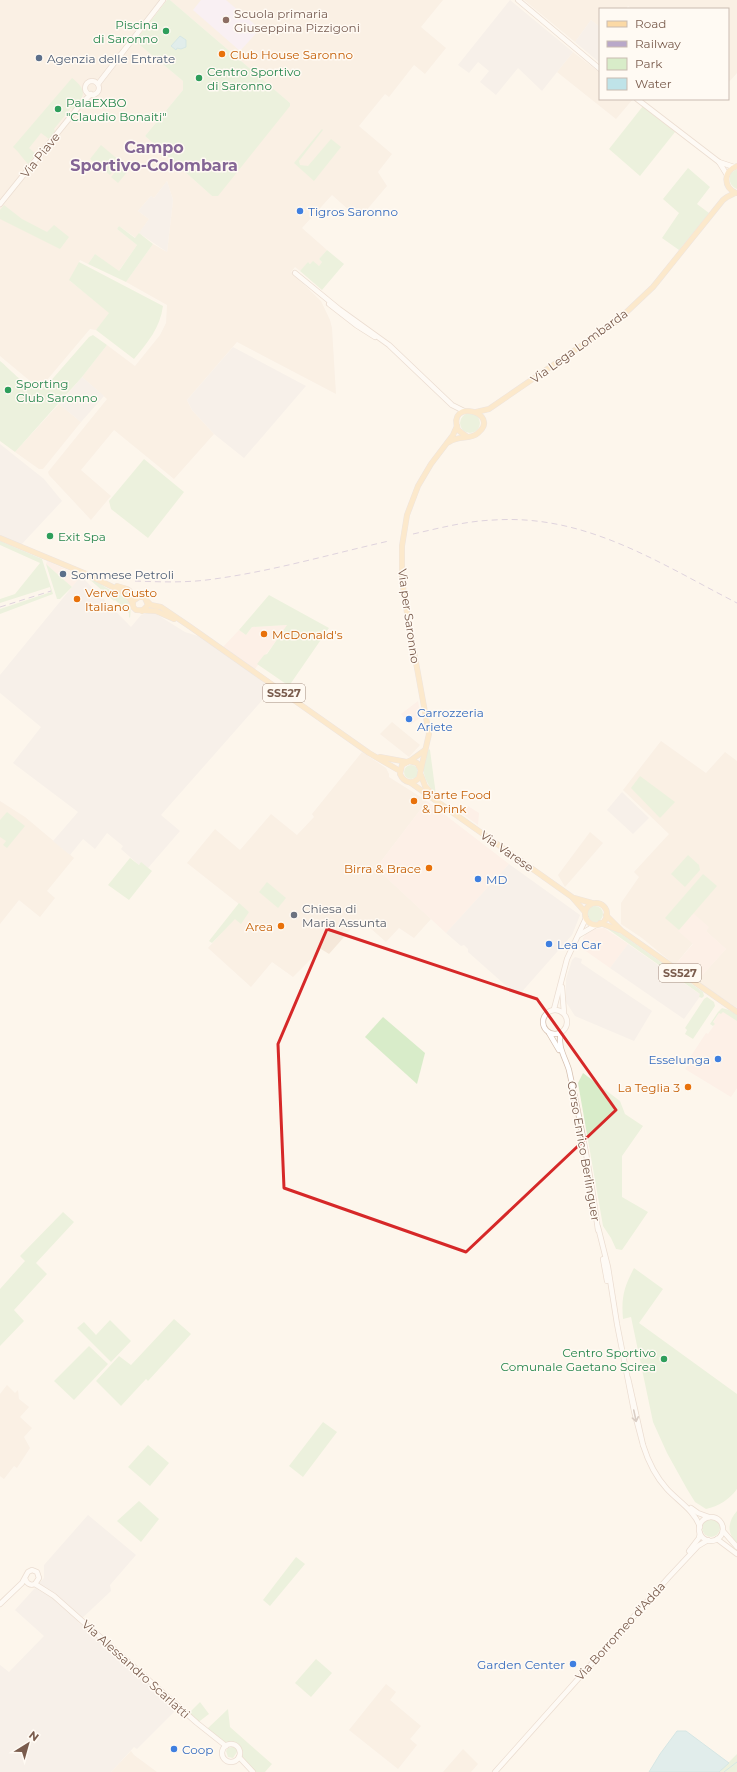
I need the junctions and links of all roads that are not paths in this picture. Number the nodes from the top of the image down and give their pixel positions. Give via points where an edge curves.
1 (163, 0) edge
2 (518, 0) edge
3 (599, 68) edge
4 (96, 83) junction
5 (86, 90) junction
6 (91, 94) junction
7 (638, 100) edge
8 (80, 105) junction
9 (719, 162) junction
10 (736, 167) edge
11 (727, 175) junction
12 (728, 186) junction
13 (736, 193) edge
14 (723, 200) junction
15 (0, 204) edge
16 (295, 273) dead end
17 (452, 405) junction
18 (489, 409) junction
19 (464, 411) junction
20 (476, 412) junction
21 (457, 423) junction
22 (483, 423) junction
23 (466, 436) junction
24 (447, 444) junction
25 (0, 538) edge
26 (88, 575) junction
27 (139, 597) junction
28 (147, 601) junction
29 (133, 605) junction
30 (141, 612) junction
31 (199, 633) junction
32 (426, 749) junction
33 (369, 753) junction
34 (408, 761) junction
35 (400, 771) junction
36 (421, 772) junction
37 (411, 783) junction
38 (442, 804) junction
39 (572, 897) junction
40 (592, 903) junction
41 (585, 912) junction
42 (606, 914) junction
43 (586, 918) junction
44 (598, 924) junction
45 (622, 931) junction
46 (578, 936) junction
47 (562, 980) junction
48 (554, 1009) junction
49 (737, 1012) edge
50 (564, 1013) junction
51 (549, 1033) junction
52 (561, 1033) junction
53 (570, 1075) junction
54 (658, 1476) junction
55 (709, 1517) junction
56 (700, 1530) junction
57 (723, 1531) junction
58 (717, 1539) junction
59 (708, 1540) junction
60 (737, 1547) edge
61 (737, 1554) edge
62 (669, 1577) junction
63 (25, 1578) junction
64 (39, 1578) junction
65 (33, 1584) junction
66 (15, 1590) junction
67 (54, 1596) junction
68 (0, 1604) edge
69 (224, 1748) junction
70 (237, 1759) junction
71 (253, 1772) edge
72 (495, 1772) edge

1 - 4 street
2 - 3 street
4 - 5 street via 87,83
4 - 6 street via 97,92
5 - 6 street
5 - 8 street, Via Piave
6 - 8 street, Via Piave
7 - 9 street
8 - 15 street, Via Piave
9 - 10 street
9 - 11 street
10 - 11 main road
11 - 12 main road
12 - 13 main road
12 - 14 main road, Via Lega Lombarda
13 - 14 main road, Via Lega Lombarda
14 - 18 main road, Via Lega Lombarda via 653,287 616,322
16 - 17 street via 343,316 386,342
17 - 19 street
17 - 21 street
18 - 20 main road, Via Lega Lombarda
18 - 22 main road
19 - 20 main road
19 - 21 main road
20 - 22 main road
21 - 23 main road via 459,432
21 - 24 main road, Via per Saronno
22 - 23 main road via 477,435
23 - 24 main road, Via per Saronno
24 - 32 main road, Via per Saronno via 431,464 414,495 406,519 402,546 406,606 430,734
25 - 26 main road
26 - 27 main road via 123,587
26 - 29 main road via 122,591
27 - 28 main road
27 - 29 main road via 134,600
28 - 30 main road via 147,607
28 - 31 main road, SS527 via 151,605 161,607
29 - 30 main road
30 - 31 main road, SS527 via 162,613
31 - 33 main road, SS527
32 - 34 main road
32 - 36 main road, Via per Saronno
33 - 34 main road, SS527
33 - 35 main road, SS527
34 - 35 main road via 402,765
34 - 36 main road, SS527 via 417,763
35 - 37 main road, SS527 via 403,779
36 - 37 main road via 417,780
36 - 38 main road, Via Varese / SS527 via 425,786
37 - 38 main road, Via Varese / SS527
38 - 39 main road, Via Varese / SS527
39 - 40 main road, Via Varese / SS527
39 - 41 main road, Via Varese / SS527
40 - 41 main road via 586,907
40 - 42 main road, SS527 via 603,905
41 - 43 main road
42 - 44 main road via 604,920
42 - 45 main road, SS527
43 - 44 main road, SS527 via 590,923
43 - 46 street
44 - 45 main road, SS527
44 - 46 street
45 - 49 main road, SS527
46 - 47 street via 567,960
47 - 48 street
47 - 50 street
48 - 50 street
48 - 51 street via 544,1018 544,1028
50 - 52 street via 568,1021
51 - 52 street
51 - 53 street, Corso Enrico Berlinguer
52 - 53 street, Corso Enrico Berlinguer via 559,1043
53 - 54 street, Corso Enrico Berlinguer via 608,1285 637,1423 643,1445
54 - 55 street, Corso Enrico Berlinguer via 694,1511
54 - 56 street, Corso Enrico Berlinguer via 668,1490 693,1514
55 - 56 street via 703,1521
55 - 57 street via 721,1521
56 - 59 street
56 - 62 street, Via Borromeo d'Adda via 696,1542
57 - 58 street
57 - 60 street
58 - 59 street
58 - 61 street
59 - 62 street, Via Borromeo d'Adda via 698,1546
62 - 72 street, Via Borromeo d'Adda
63 - 64 street via 26,1573 32,1570
63 - 65 street via 26,1582
63 - 66 street
64 - 65 street
64 - 67 street, Via Alessandro Scarlatti
65 - 66 street
65 - 67 street, Via Alessandro Scarlatti
66 - 68 street
67 - 69 street, Via Alessandro Scarlatti
69 - 70 street via 223,1755 226,1760 230,1762
69 - 70 street via 230,1744 236,1746 240,1751
70 - 71 street

